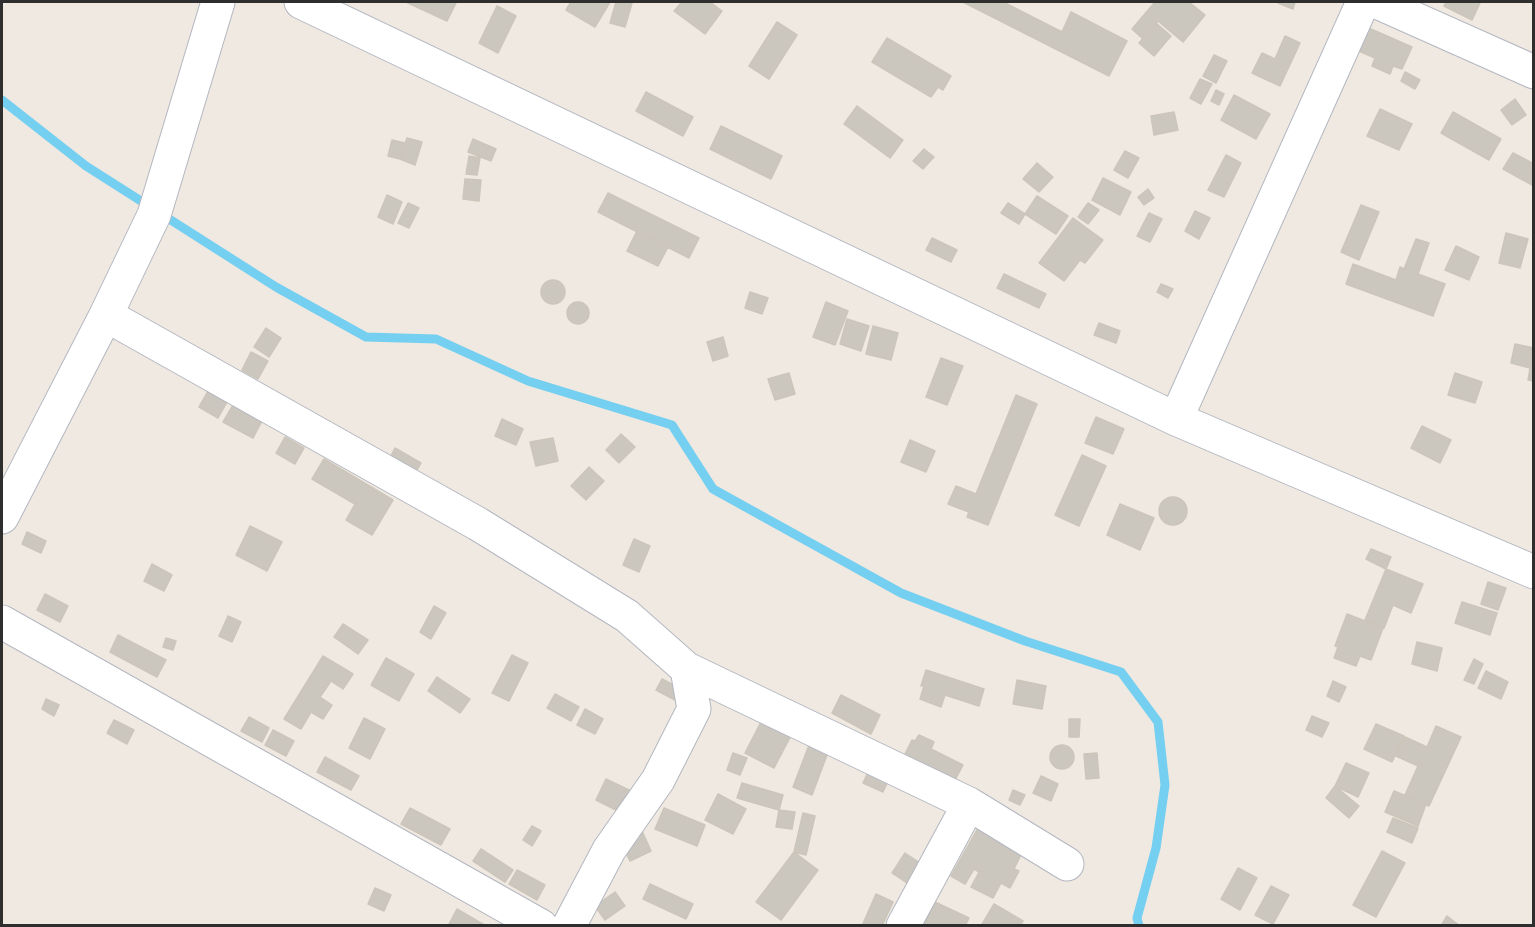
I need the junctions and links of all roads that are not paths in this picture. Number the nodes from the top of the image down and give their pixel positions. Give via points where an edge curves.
1 (218, 2) edge
2 (301, 2) edge
3 (1363, 2) edge
4 (1377, 2) edge
5 (1533, 72) edge
6 (106, 315) junction
7 (1176, 419) junction
8 (2, 517) edge
9 (1533, 572) edge
10 (2, 622) edge
11 (687, 669) junction
12 (969, 804) junction
13 (1067, 864) dead end
14 (541, 926) edge
15 (569, 926) edge
16 (903, 926) edge

1 - 6 street via 154,215
2 - 7 street
3 - 7 street
4 - 5 street
6 - 8 street
6 - 11 street via 477,524 627,616
7 - 9 street
10 - 14 street
11 - 12 street
11 - 15 street via 694,709 658,780 609,850
12 - 13 street
12 - 16 street

